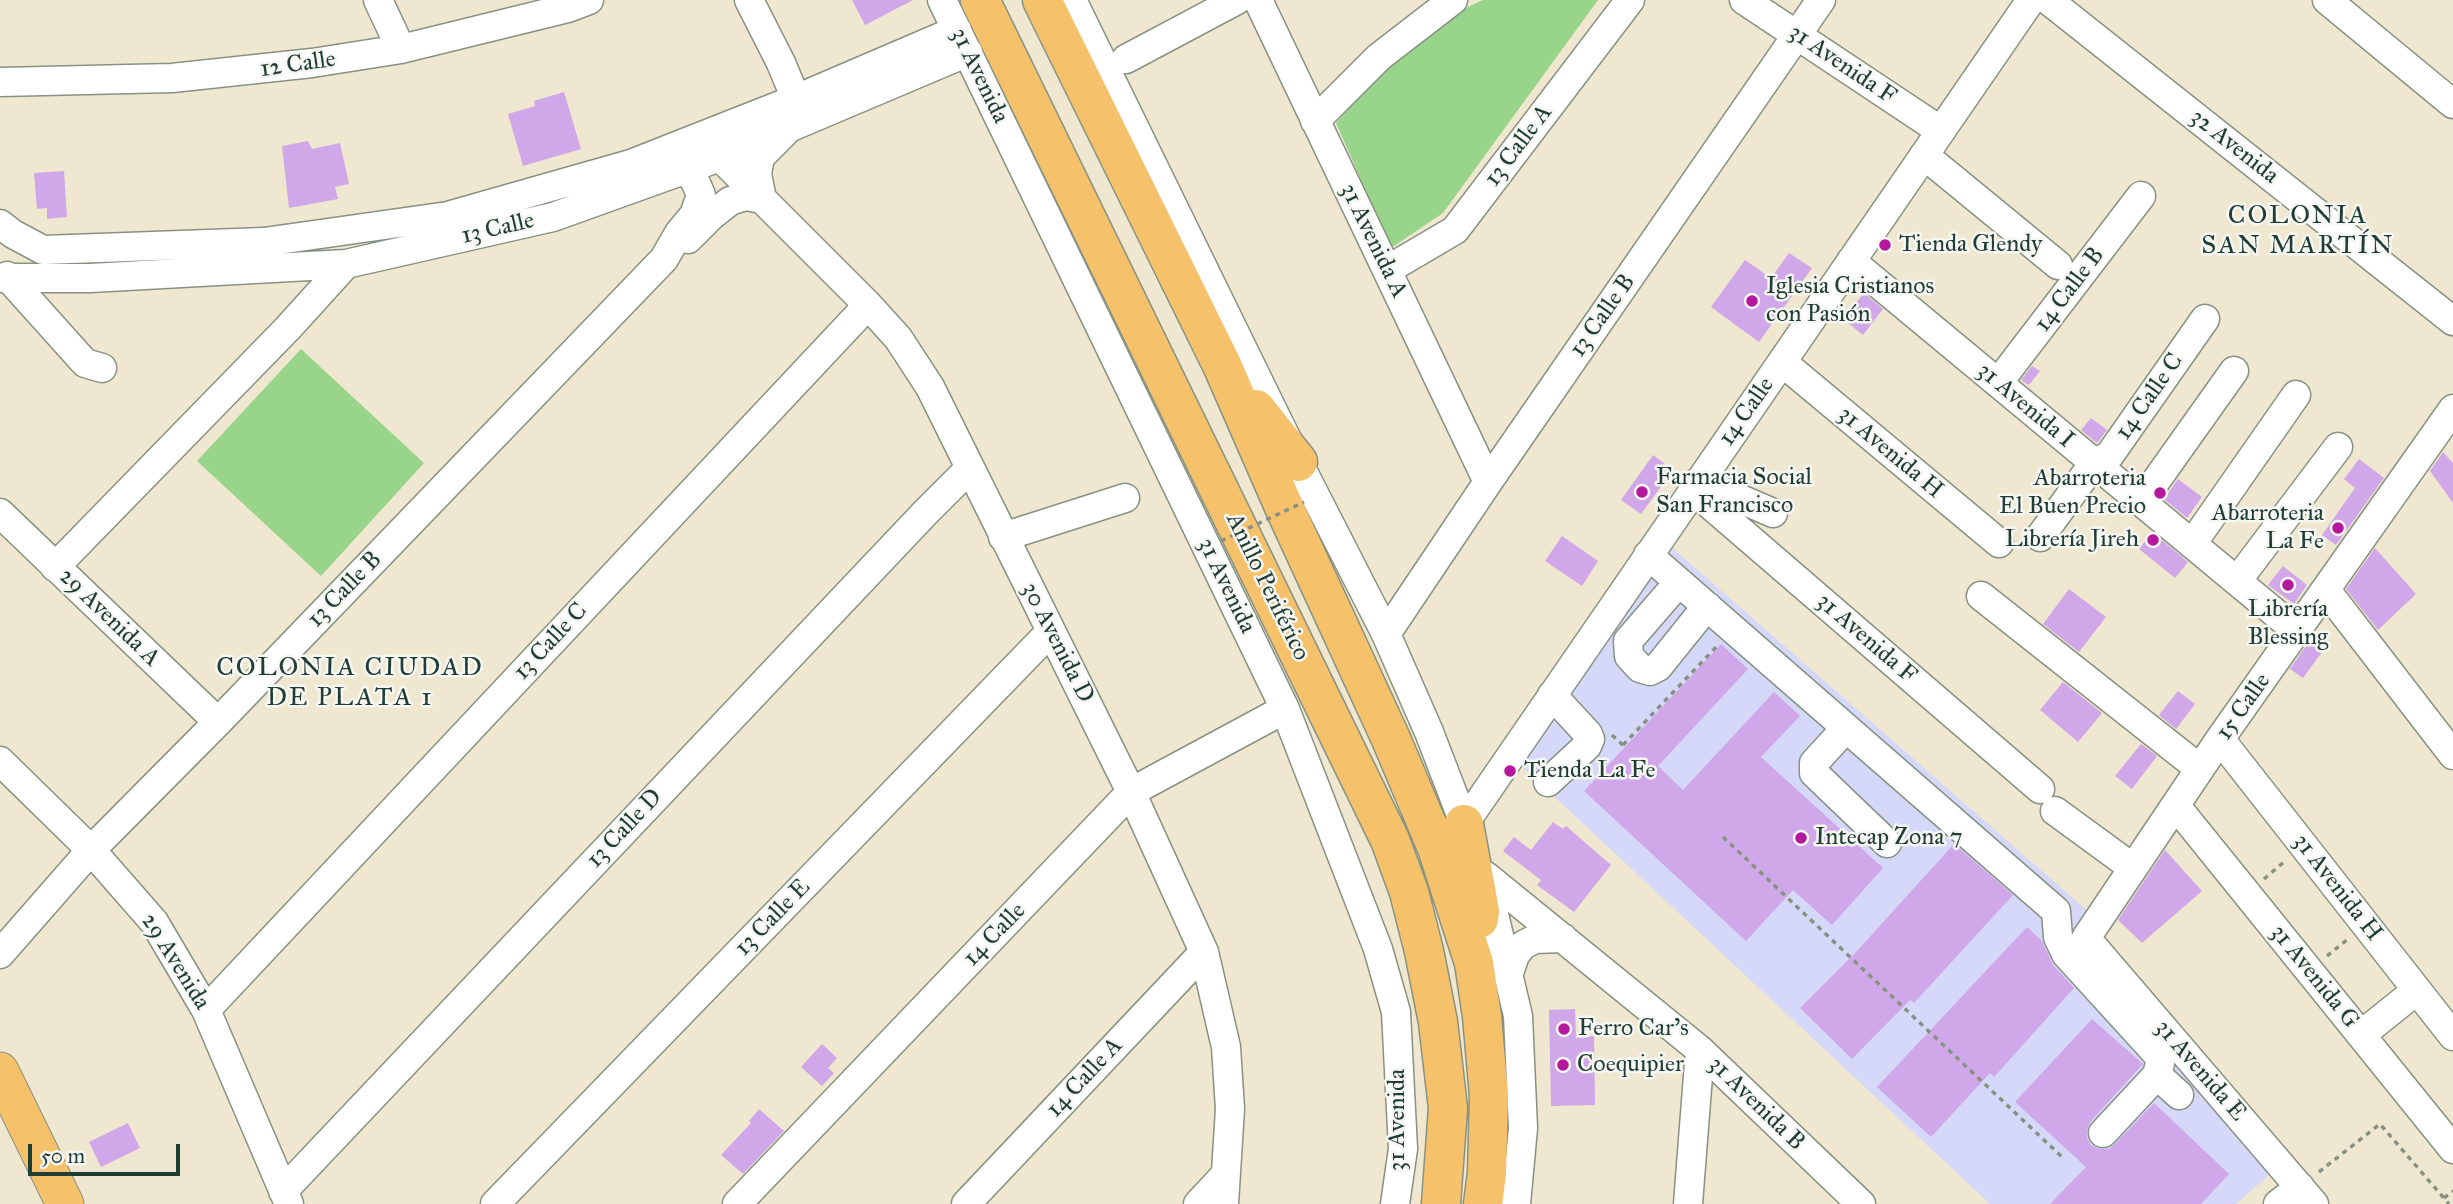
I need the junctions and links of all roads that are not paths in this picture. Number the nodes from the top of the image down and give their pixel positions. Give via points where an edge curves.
1 (378, 0) edge
2 (749, 0) edge
3 (942, 0) edge
4 (980, 0) edge
5 (1042, 0) edge
6 (1072, 0) edge
7 (1237, 0) edge
8 (1258, 0) edge
9 (1452, 0) edge
10 (1630, 0) edge
11 (1744, 0) edge
12 (1821, 0) edge
13 (2031, 0) edge
14 (2048, 0) edge
15 (2327, 0) edge
16 (574, 3) edge
17 (1797, 35) junction
18 (962, 41) junction
19 (401, 49) junction
20 (1126, 59) dead end
21 (0, 82) edge
22 (796, 99) junction
23 (2453, 104) edge
24 (1315, 121) junction
25 (789, 129) junction
26 (1941, 131) junction
27 (1924, 155) junction
28 (720, 158) junction
29 (686, 170) junction
30 (2141, 196) dead end
31 (762, 199) junction
32 (0, 223) edge
33 (0, 246) edge
34 (664, 259) junction
35 (1851, 261) junction
36 (346, 264) junction
37 (2058, 265) dead end
38 (1387, 270) junction
39 (4, 277) edge
40 (64, 277) junction
41 (868, 305) junction
42 (2205, 319) dead end
43 (2453, 321) edge
44 (1782, 362) junction
45 (1222, 365) junction
46 (103, 369) dead end
47 (2234, 371) dead end
48 (1998, 383) junction
49 (2296, 395) dead end
50 (2453, 409) edge
51 (2338, 447) dead end
52 (1298, 462) junction
53 (2094, 463) junction
54 (969, 469) junction
55 (1488, 482) junction
56 (1696, 485) junction
57 (1125, 498) dead end
58 (2141, 502) junction
59 (0, 513) edge
60 (1773, 513) dead end
61 (1003, 537) junction
62 (2040, 537) dead end
63 (1999, 543) dead end
64 (2192, 544) junction
65 (1648, 555) junction
66 (55, 567) junction
67 (2237, 581) junction
68 (1679, 582) junction
69 (2326, 590) junction
70 (1981, 596) dead end
71 (1707, 606) junction
72 (1051, 631) junction
73 (2297, 631) junction
74 (1386, 634) junction
75 (1552, 695) junction
76 (1286, 709) junction
77 (218, 722) junction
78 (1846, 728) junction
79 (2220, 740) junction
80 (2453, 755) edge
81 (0, 761) edge
82 (2200, 769) junction
83 (1548, 782) dead end
84 (1131, 792) junction
85 (2176, 806) junction
86 (1464, 824) junction
87 (1887, 843) dead end
88 (91, 850) junction
89 (2133, 868) junction
90 (1486, 876) junction
91 (1563, 938) junction
92 (2086, 938) joint
93 (1204, 952) junction
94 (0, 954) edge
95 (1491, 970) junction
96 (2417, 990) junction
97 (206, 1010) junction
98 (2361, 1035) junction
99 (2453, 1036) edge
100 (1700, 1051) junction
101 (0, 1071) edge
102 (2157, 1075) junction
103 (2179, 1095) dead end
104 (2444, 1119) edge
105 (2102, 1133) dead end
106 (2453, 1149) edge
107 (1225, 1175) junction
108 (286, 1198) edge
109 (2297, 1198) edge
110 (65, 1204) edge
111 (495, 1204) edge
112 (737, 1204) edge
113 (966, 1204) edge
114 (1198, 1204) edge
115 (1224, 1204) edge
116 (1395, 1204) edge
117 (1441, 1204) edge
118 (1483, 1204) edge
119 (1516, 1204) edge
120 (1688, 1204) edge
121 (1860, 1204) edge

1 - 19 street
2 - 22 street
3 - 18 street, 31 Avenida
4 - 117 highway, Anillo Periférico via 1390,840 1409,892 1438,1021 1448,1108
5 - 45 highway, Anillo Periférico
6 - 52 street
7 - 20 street
8 - 24 street, 31 Avenida A
9 - 24 street via 1379,57
10 - 38 street, 13 Calle A via 1455,230
11 - 17 street, 31 Avenida F
12 - 17 street, 13 Calle B
13 - 26 street, 14 Calle
14 - 43 street, 32 Avenida
15 - 23 street
16 - 19 street, 12 Calle
17 - 26 street, 31 Avenida F
17 - 55 street, 13 Calle B
18 - 22 street, 13 Calle
18 - 25 street, 13 Calle
18 - 76 street, 31 Avenida
19 - 21 street, 12 Calle via 266,70 172,78
22 - 32 street, 13 Calle via 631,164 448,216 264,242 43,250
24 - 38 street, 31 Avenida A
25 - 28 street, 13 Calle
25 - 31 street via 760,157 757,174
26 - 27 street, 14 Calle
27 - 35 street, 14 Calle
27 - 37 street
28 - 29 street, 13 Calle
28 - 31 street, 30 Avenida D
29 - 34 street, 13 Calle B via 701,195 694,215
29 - 36 street, 13 Calle via 553,217
30 - 48 street, 14 Calle B
31 - 34 street, 13 Calle B via 746,196 730,201
31 - 41 street, 30 Avenida D
33 - 40 street
34 - 77 street, 13 Calle B
35 - 44 street, 14 Calle
35 - 48 street, 31 Avenida I
36 - 40 street, 13 Calle
36 - 66 street
38 - 55 street, 31 Avenida A
39 - 40 street, 13 Calle
39 - 46 street via 85,363
41 - 54 street, 30 Avenida D via 898,338 930,387
41 - 97 street, 13 Calle C
42 - 53 street, 14 Calle C via 2109,456
44 - 56 street, 14 Calle
44 - 63 street, 31 Avenida H
45 - 52 highway
45 - 95 highway, Anillo Periférico
47 - 58 street
48 - 53 street, 31 Avenida I
49 - 64 street
50 - 69 street, 15 Calle
51 - 67 street
52 - 74 street
53 - 58 street, 31 Avenida I
53 - 62 street, 14 Calle C
54 - 61 street, 30 Avenida D
54 - 108 street, 13 Calle D
55 - 74 street, 13 Calle B
56 - 60 street
56 - 65 street, 14 Calle
56 - 89 street, 31 Avenida F via 2048,800
57 - 61 street
58 - 64 street, 31 Avenida I
59 - 66 street, 29 Avenida A
61 - 72 street, 30 Avenida D
64 - 67 street, 31 Avenida I
65 - 68 street
65 - 75 street, 14 Calle
66 - 77 street, 29 Avenida A
67 - 73 street, 31 Avenida I
68 - 71 street
68 - 71 street via 1628,641 1629,656 1640,668 1650,671 1658,667
69 - 73 street, 15 Calle
69 - 80 street
70 - 82 street
71 - 78 street
72 - 84 street, 30 Avenida D
72 - 111 street, 13 Calle E
73 - 79 street, 15 Calle
74 - 86 street
75 - 83 street via 1590,739
75 - 86 street, 14 Calle
76 - 84 street, 14 Calle
76 - 116 street, 31 Avenida via 1378,949 1396,1012 1403,1149
77 - 88 street, 13 Calle B
78 - 87 street via 1814,764 1814,773
78 - 102 street via 2056,911 2066,954 2159,1056
79 - 82 street, 15 Calle
79 - 96 street, 31 Avenida H
81 - 88 street, 29 Avenida
82 - 85 street, 15 Calle
84 - 93 street, 30 Avenida D
84 - 112 street, 14 Calle
85 - 89 street, 15 Calle
85 - 98 street, 31 Avenida G
86 - 90 street
86 - 95 highway
88 - 94 street, 13 Calle B
88 - 97 street, 29 Avenida via 153,922
89 - 92 street, 15 Calle
90 - 91 street, 31 Avenida B
90 - 95 street
91 - 95 street via 1535,939
91 - 100 street, 31 Avenida B
92 - 109 street, 31 Avenida E
93 - 107 street, 30 Avenida D via 1226,1047 1230,1109
93 - 113 street, 14 Calle A
95 - 118 highway, Anillo Periférico via 1482,1016 1489,1096
95 - 119 street via 1518,1016 1523,1128
96 - 98 street
96 - 99 street, 31 Avenida H
97 - 108 street, 29 Avenida
98 - 104 street, 31 Avenida G
100 - 120 street
100 - 121 street, 31 Avenida B
101 - 110 main road
102 - 103 street
102 - 105 street
104 - 106 street, 31 Avenida G
107 - 114 street
107 - 115 street, 30 Avenida D

